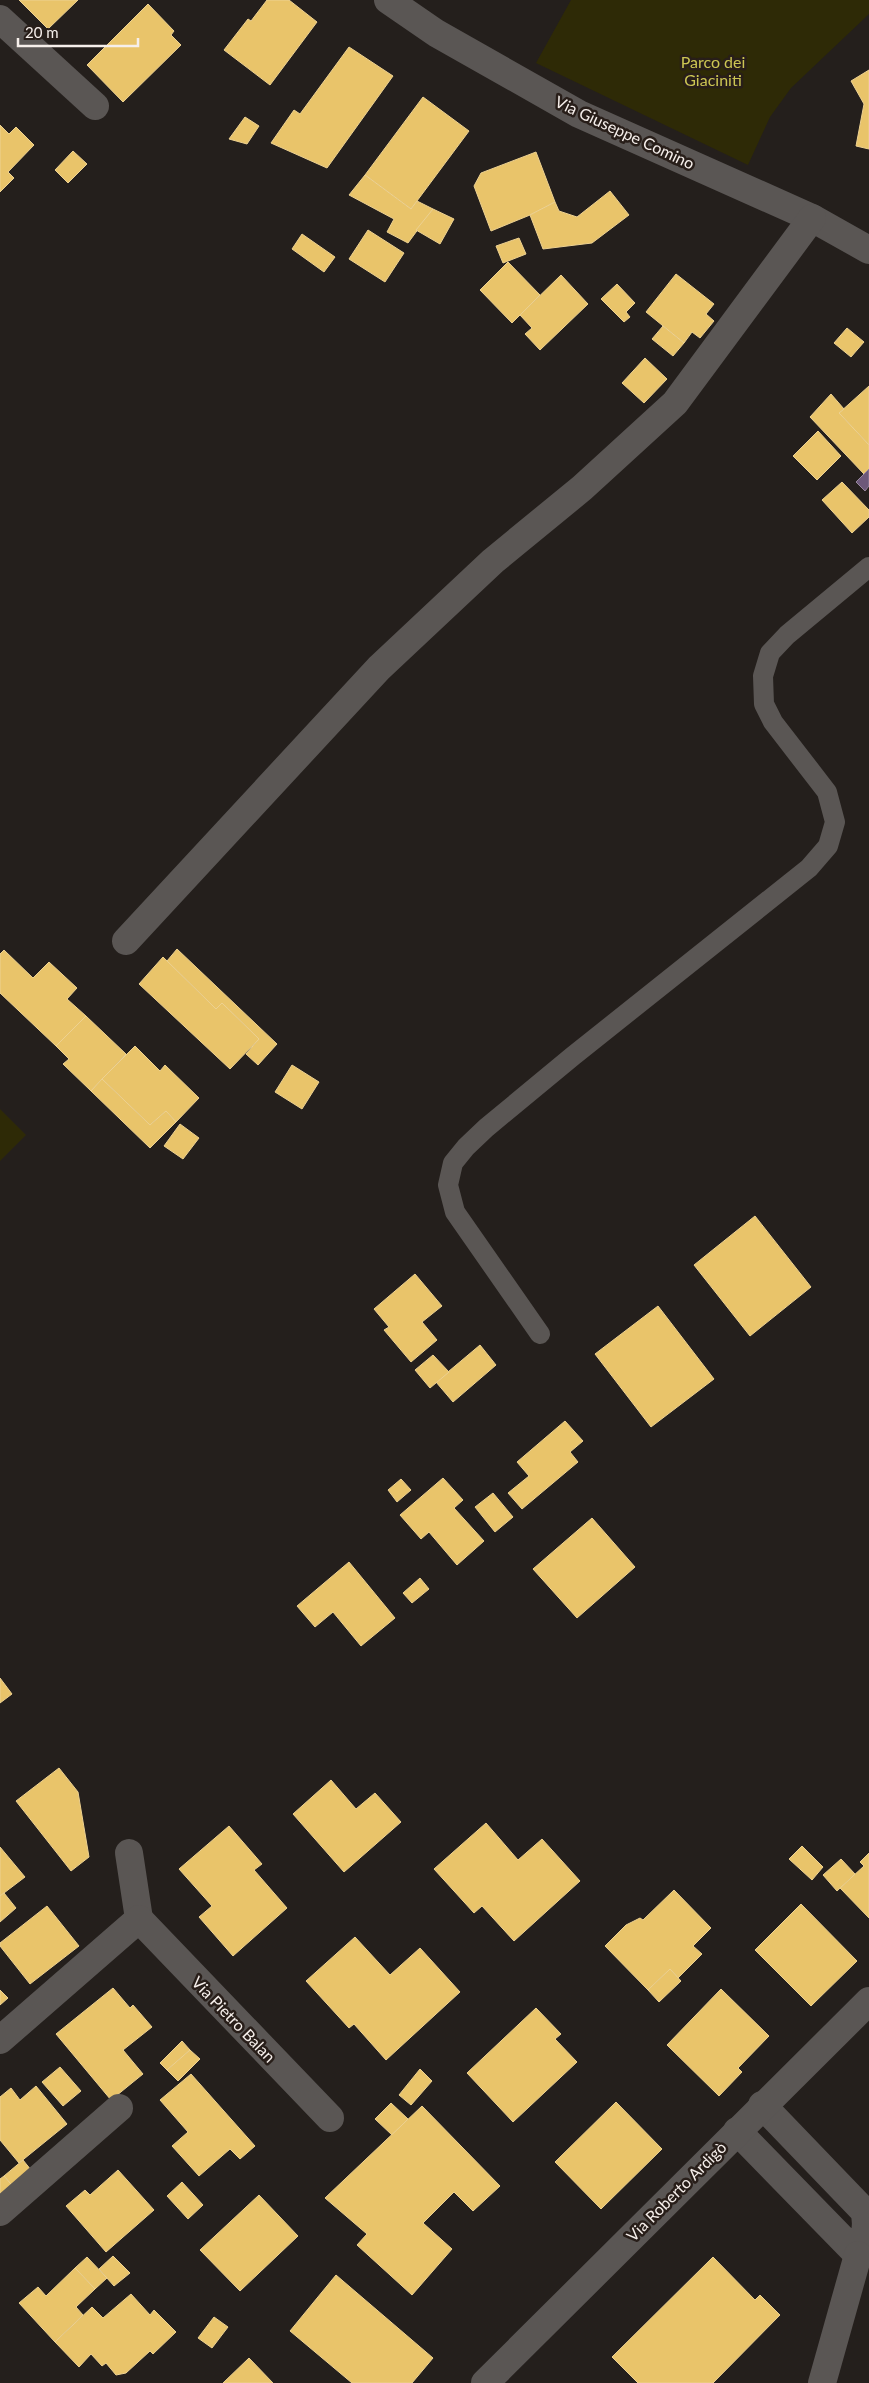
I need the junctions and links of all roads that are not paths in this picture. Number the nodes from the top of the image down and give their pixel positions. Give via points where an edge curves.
1 (388, 0) edge
2 (0, 19) edge
3 (95, 106) dead end
4 (812, 218) junction
5 (869, 250) edge
6 (869, 567) edge
7 (126, 941) dead end
8 (540, 1334) dead end
9 (129, 1853) dead end
10 (140, 1919) junction
11 (869, 2001) edge
12 (0, 2040) edge
13 (762, 2105) junction
14 (119, 2108) dead end
15 (330, 2118) dead end
16 (737, 2131) junction
17 (0, 2212) edge
18 (858, 2255) junction
19 (485, 2383) edge
20 (822, 2383) edge

1 - 4 street, Via Giuseppe Comino via 436,33 579,114
2 - 3 street
4 - 5 street, Via Giuseppe Comino
4 - 7 street via 675,403 582,488 493,561 379,668
6 - 8 lane via 787,635 770,653 763,676 764,704 773,722 827,792 835,822 828,846 809,868 486,1128 453,1163 448,1185 455,1212
9 - 10 street
10 - 12 street
10 - 15 street, Via Pietro Balan
11 - 13 street, Via Roberto Ardigò
13 - 16 street, Via Roberto Ardigò
13 - 18 street via 864,2211 868,2222
14 - 17 street
16 - 18 street
16 - 19 street, Via Roberto Ardigò
18 - 20 street

